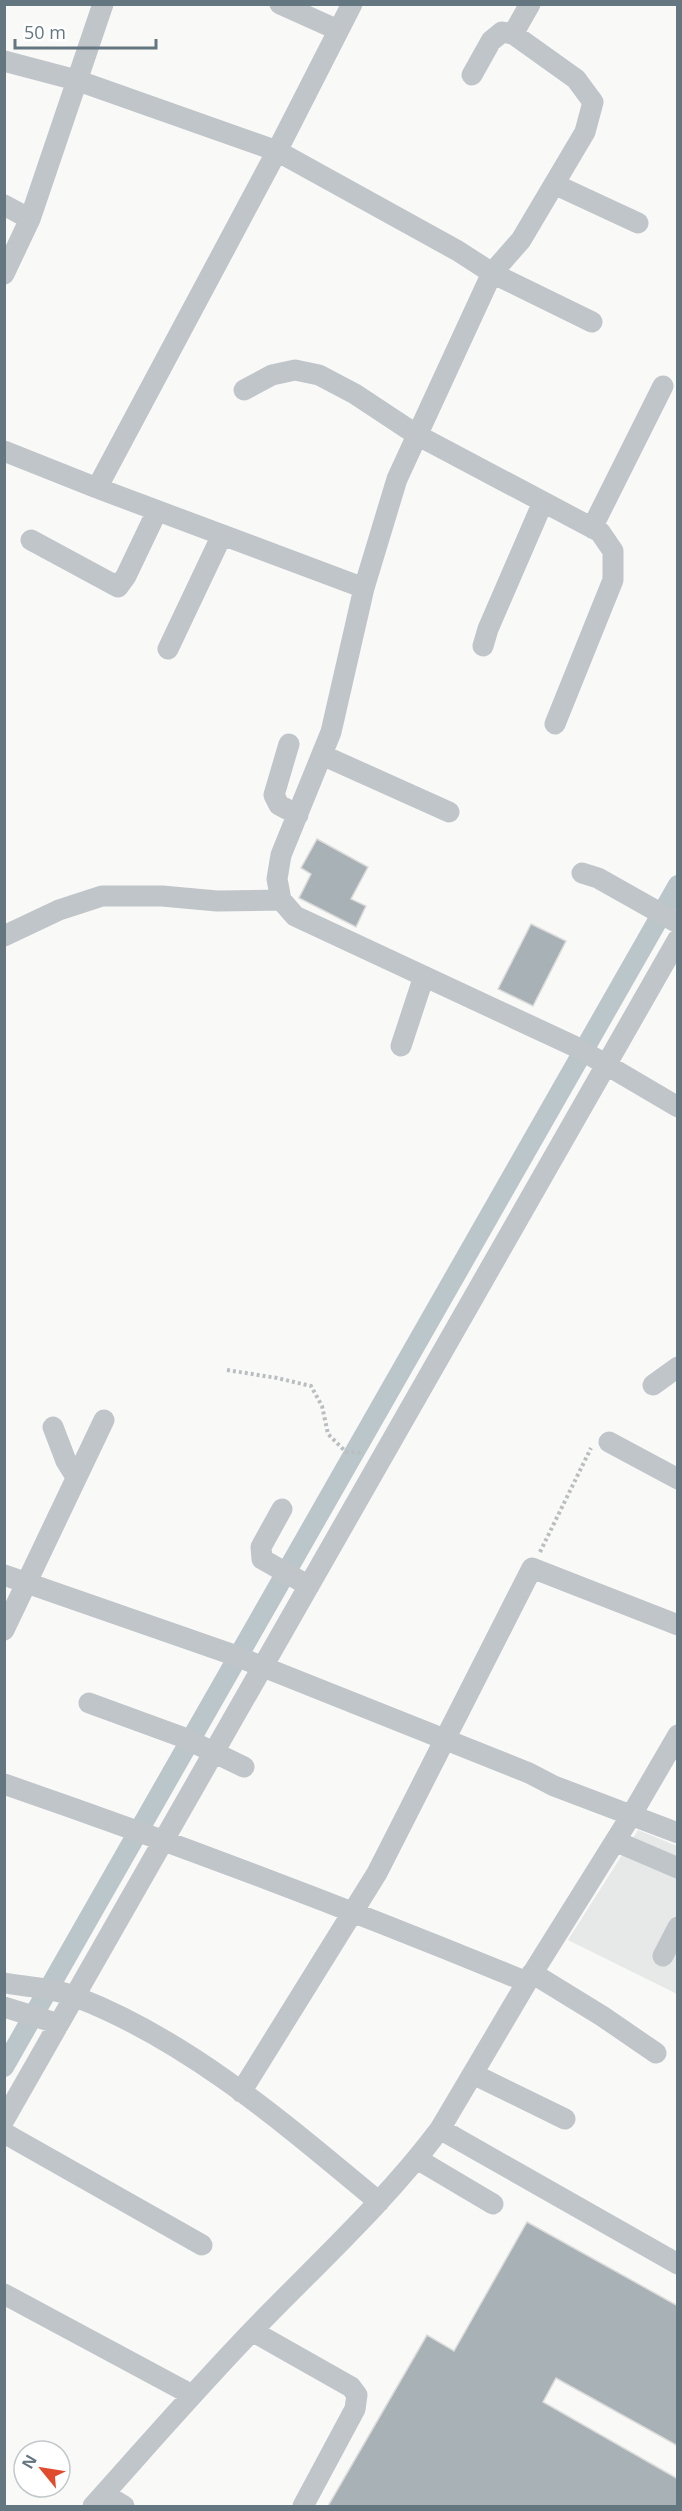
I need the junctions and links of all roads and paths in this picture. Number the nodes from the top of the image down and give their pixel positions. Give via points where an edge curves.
1 (102, 4) edge
2 (280, 4) edge
3 (352, 4) edge
4 (530, 4) edge
5 (338, 30) junction
6 (513, 34) junction
7 (4, 61) edge
8 (472, 75) dead end
9 (76, 80) junction
10 (277, 152) junction
11 (554, 184) junction
12 (4, 205) edge
13 (30, 219) junction
14 (638, 223) dead end
15 (492, 273) junction
16 (4, 274) edge
17 (592, 322) dead end
18 (663, 386) dead end
19 (244, 390) dead end
20 (417, 435) junction
21 (4, 451) edge
22 (97, 488) junction
23 (543, 502) junction
24 (157, 511) junction
25 (592, 528) junction
26 (222, 535) junction
27 (31, 540) dead end
28 (364, 588) junction
29 (483, 646) dead end
30 (168, 649) dead end
31 (555, 724) dead end
32 (289, 744) dead end
33 (322, 755) junction
34 (449, 812) dead end
35 (298, 815) junction
36 (582, 873) dead end
37 (281, 900) junction
38 (667, 917) edge
39 (4, 936) edge
40 (678, 939) edge
41 (424, 976) junction
42 (401, 1046) dead end
43 (591, 1055) junction
44 (678, 1107) edge
45 (678, 1367) edge
46 (227, 1370) dead end
47 (653, 1385) dead end
48 (104, 1420) dead end
49 (53, 1427) dead end
50 (609, 1442) joint
51 (370, 1454) dead end
52 (76, 1477) junction
53 (678, 1479) edge
54 (282, 1509) dead end
55 (532, 1568) junction
56 (4, 1575) edge
57 (302, 1582) junction
58 (28, 1584) junction
59 (678, 1625) edge
60 (4, 1630) edge
61 (247, 1661) junction
62 (89, 1703) dead end
63 (678, 1735) edge
64 (445, 1741) junction
65 (208, 1749) junction
66 (244, 1767) dead end
67 (4, 1784) edge
68 (632, 1814) junction
69 (148, 1833) junction
70 (678, 1833) edge
71 (615, 1841) junction
72 (678, 1868) edge
73 (355, 1912) junction
74 (678, 1927) edge
75 (663, 1956) dead end
76 (529, 1977) junction
77 (4, 1983) edge
78 (59, 1993) junction
79 (4, 2007) edge
80 (44, 2019) junction
81 (656, 2053) dead end
82 (473, 2074) junction
83 (241, 2092) junction
84 (565, 2119) dead end
85 (4, 2120) edge
86 (440, 2129) junction
87 (4, 2133) edge
88 (417, 2159) junction
89 (379, 2202) junction
90 (493, 2204) dead end
91 (202, 2246) dead end
92 (678, 2264) edge
93 (4, 2294) edge
94 (252, 2331) junction
95 (192, 2395) junction
96 (98, 2500) edge
97 (124, 2506) edge
98 (303, 2506) edge

1 - 9 street
2 - 5 street
3 - 5 street
4 - 6 street
5 - 10 street
6 - 8 street via 502,32 490,42
6 - 11 street via 576,79 593,102 585,132
7 - 9 street
9 - 10 street
9 - 13 street
10 - 15 street via 458,250
10 - 22 street
11 - 14 street
11 - 15 street via 521,240
12 - 13 street
13 - 16 street
15 - 17 street
15 - 20 street
18 - 25 street
19 - 20 street via 272,375 295,370 319,375
20 - 23 street
20 - 28 street via 397,479
21 - 22 street
22 - 24 street
23 - 25 street
23 - 29 street
24 - 26 street
24 - 27 street via 118,587
25 - 31 street via 600,532 613,551 613,580
26 - 28 street
26 - 30 street
28 - 33 street via 331,732
32 - 35 street via 274,795 279,805
33 - 34 street
33 - 35 street
35 - 37 street via 281,855 277,879
36 - 38 street
37 - 39 street via 102,896 59,910
37 - 41 street via 295,916
40 - 43 street
41 - 42 street
41 - 43 street
43 - 44 street
43 - 57 street
45 - 47 street
46 - 51 path via 312,1386 322,1406 328,1434 346,1452
48 - 52 street
49 - 52 street
50 - 53 street
50 - 55 path via 595,1442
52 - 58 street
54 - 57 street via 261,1547 262,1559
55 - 59 street
55 - 64 street
56 - 58 street
57 - 61 street
58 - 60 street
58 - 61 street
61 - 64 street
61 - 65 street
62 - 65 street
63 - 68 street
64 - 68 street
64 - 73 street
65 - 66 street
65 - 69 street
67 - 69 street
68 - 70 street
68 - 71 street
69 - 73 street
69 - 78 street
71 - 72 street
71 - 76 street
73 - 76 street
73 - 83 street
74 - 75 street
76 - 81 street via 602,2016
76 - 82 street
77 - 78 street
78 - 80 street
78 - 83 street via 159,2036
79 - 80 street
80 - 85 street
82 - 84 street
82 - 86 street
83 - 89 street
86 - 88 street
86 - 92 street
87 - 91 street
88 - 89 street
88 - 90 street
89 - 94 street
93 - 95 street
94 - 95 street
94 - 98 street via 357,2395 355,2409
95 - 96 street
96 - 97 street

